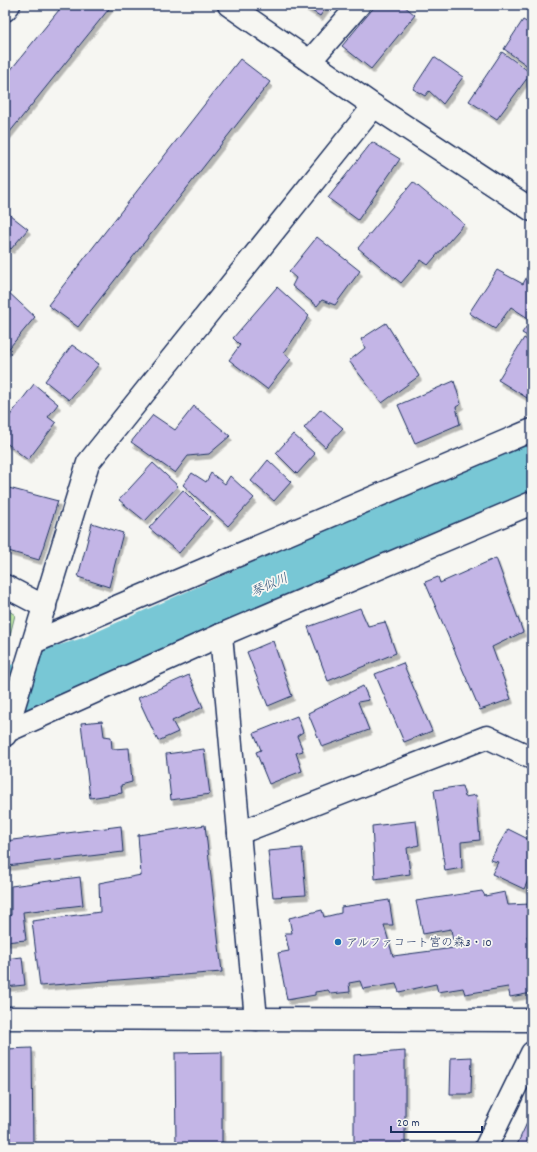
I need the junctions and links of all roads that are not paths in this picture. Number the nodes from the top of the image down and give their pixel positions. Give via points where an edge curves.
1 (9, 5) edge
2 (229, 5) edge
3 (359, 5) edge
4 (5, 10) edge
5 (310, 61) junction
6 (374, 106) junction
7 (529, 201) edge
8 (532, 430) edge
9 (532, 503) edge
10 (5, 586) edge
11 (45, 607) junction
12 (221, 635) junction
13 (34, 642) junction
14 (5, 733) edge
15 (532, 758) edge
16 (239, 833) junction
17 (5, 1018) edge
18 (256, 1019) junction
19 (532, 1020) edge
20 (532, 1053) edge
21 (486, 1147) edge

1 - 4 street
2 - 5 street
3 - 5 street
5 - 6 street
6 - 7 street
6 - 11 street via 88,463
8 - 13 street
9 - 12 street
10 - 11 street
11 - 13 street
12 - 14 street
12 - 16 street
13 - 14 street
15 - 16 street via 487,737
16 - 18 street
17 - 18 street
18 - 19 street
20 - 21 street

